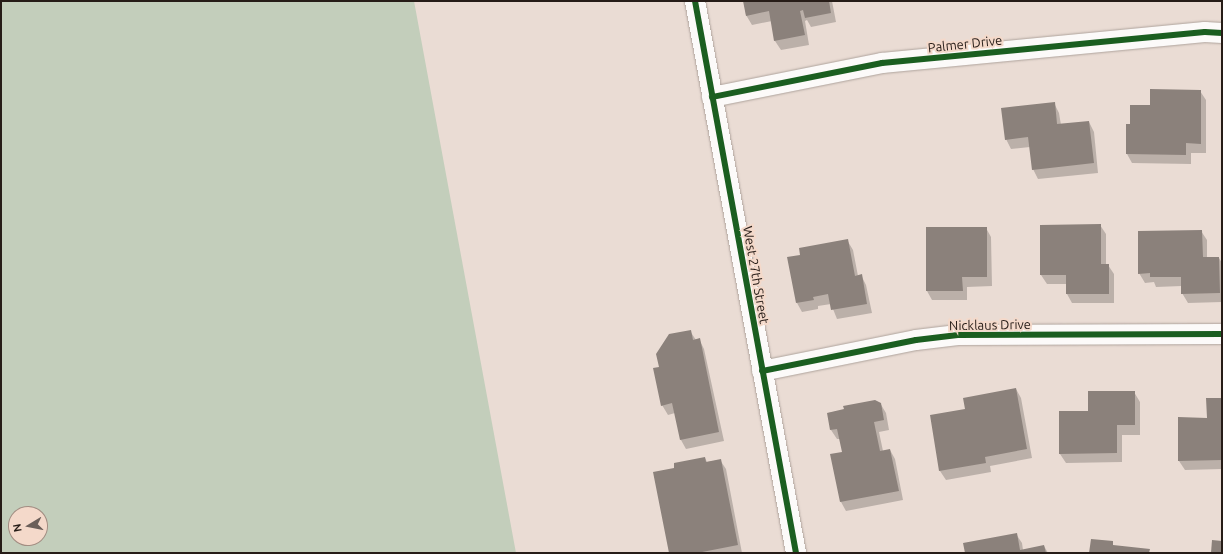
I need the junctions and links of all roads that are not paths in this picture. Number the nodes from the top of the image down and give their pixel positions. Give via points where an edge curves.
1 (695, 1) edge
2 (1222, 33) edge
3 (712, 98) junction
4 (1222, 334) edge
5 (762, 371) junction
6 (796, 553) edge

1 - 3 street, West 27th Street
2 - 3 street, Palmer Drive via 1205,32 882,63
3 - 5 street, West 27th Street
4 - 5 street, Nicklaus Drive via 958,335 916,340
5 - 6 street, West 27th Street

